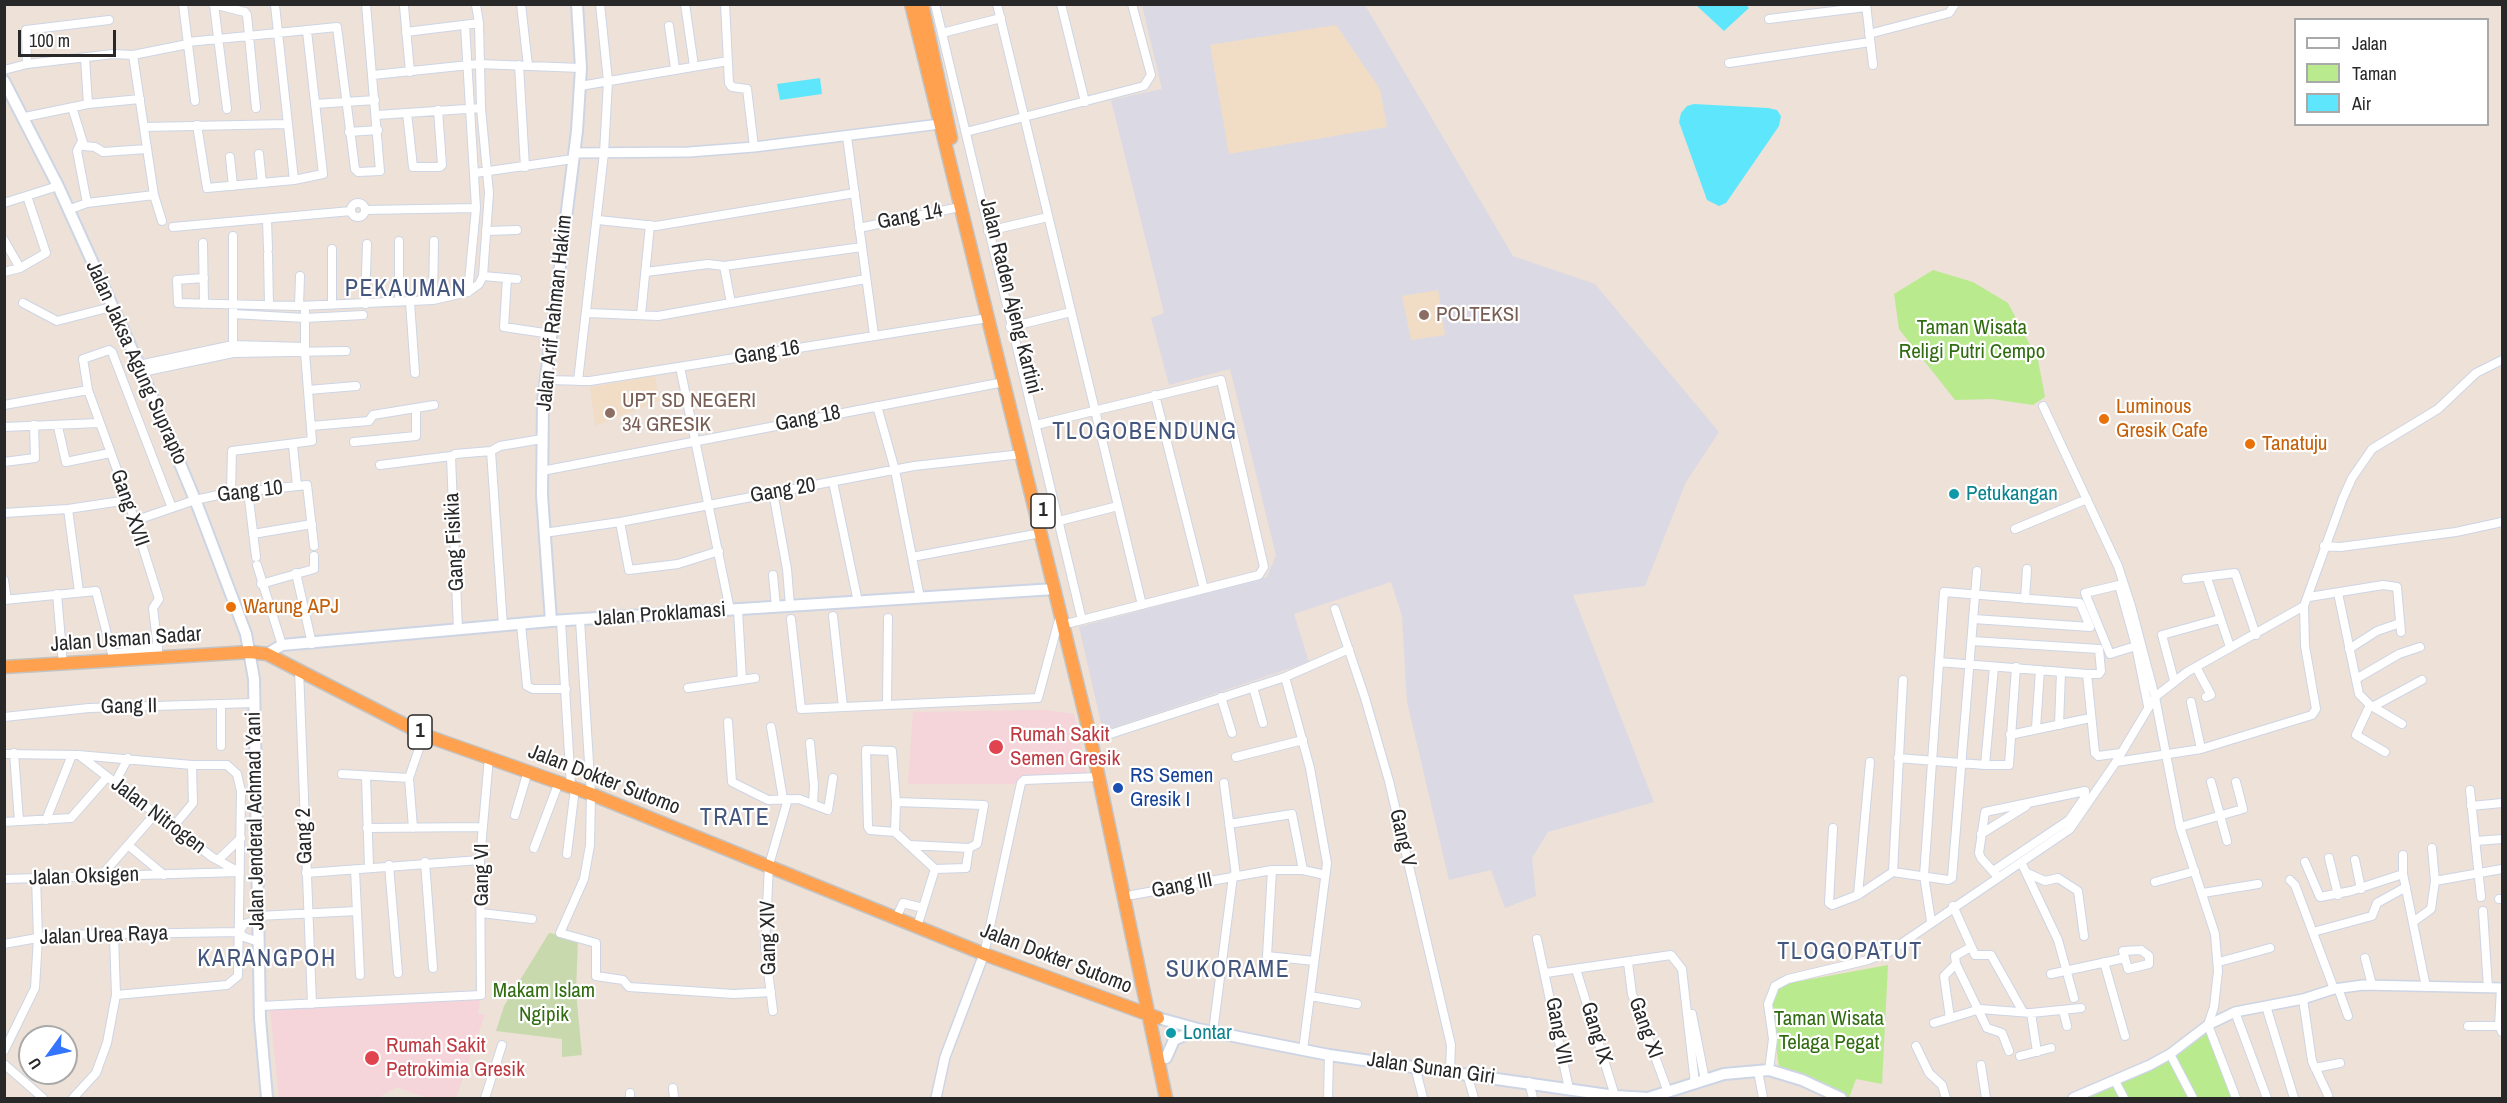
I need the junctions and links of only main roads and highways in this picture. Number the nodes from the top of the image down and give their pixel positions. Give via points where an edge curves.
1 (577, 4) edge
2 (911, 4) edge
3 (922, 4) edge
4 (4, 81) edge
5 (951, 154) junction
6 (955, 171) junction
7 (1056, 590) junction
8 (556, 621) junction
9 (250, 652) junction
10 (267, 654) junction
11 (4, 668) edge
12 (1110, 810) junction
13 (1154, 1017) junction
14 (1198, 1029) junction
15 (1166, 1058) junction
16 (1576, 1092) edge
17 (267, 1098) edge
18 (1166, 1098) edge
19 (1174, 1098) edge
20 (1841, 1098) edge

1 - 8 main road, Jalan Arif Rahman Hakim via 580,86 542,439 544,533
2 - 5 highway, Jalan Raden Ajeng Kartini / 1
3 - 5 highway, Jalan Raden Ajeng Kartini / 1
4 - 9 main road, Jalan Jaksa Agung Suprapto via 58,186 140,369 195,500
5 - 6 highway, Jalan Raden Ajeng Kartini / 1
6 - 7 highway, Jalan Raden Ajeng Kartini / 1 via 960,207
6 - 12 highway, Jalan Raden Ajeng Kartini / 1 via 1076,621
7 - 8 main road, Jalan Proklamasi
7 - 12 highway, Jalan Raden Ajeng Kartini / 1
8 - 10 main road, Jalan Proklamasi via 282,645
9 - 10 highway, Jalan Dokter Sutomo / 1
9 - 11 highway, Jalan Usman Sadar / 1 via 158,652
9 - 17 main road, Jalan Jenderal Achmad Yani via 260,1006
10 - 13 highway, Jalan Dokter Sutomo / 1 via 424,734 573,787 984,954
12 - 13 highway, Jalan Raden Ajeng Kartini / 1
12 - 13 highway, Jalan Raden Ajeng Kartini / 1 via 1132,895
13 - 14 main road, Jalan Sunan Giri
13 - 15 highway
13 - 18 highway
14 - 15 main road via 1174,1040
14 - 16 main road, Jalan Sunan Giri via 1304,1050
15 - 19 highway
16 - 20 main road, Jalan Sunan Giri via 1648,1098 1724,1074 1763,1070 1802,1080

